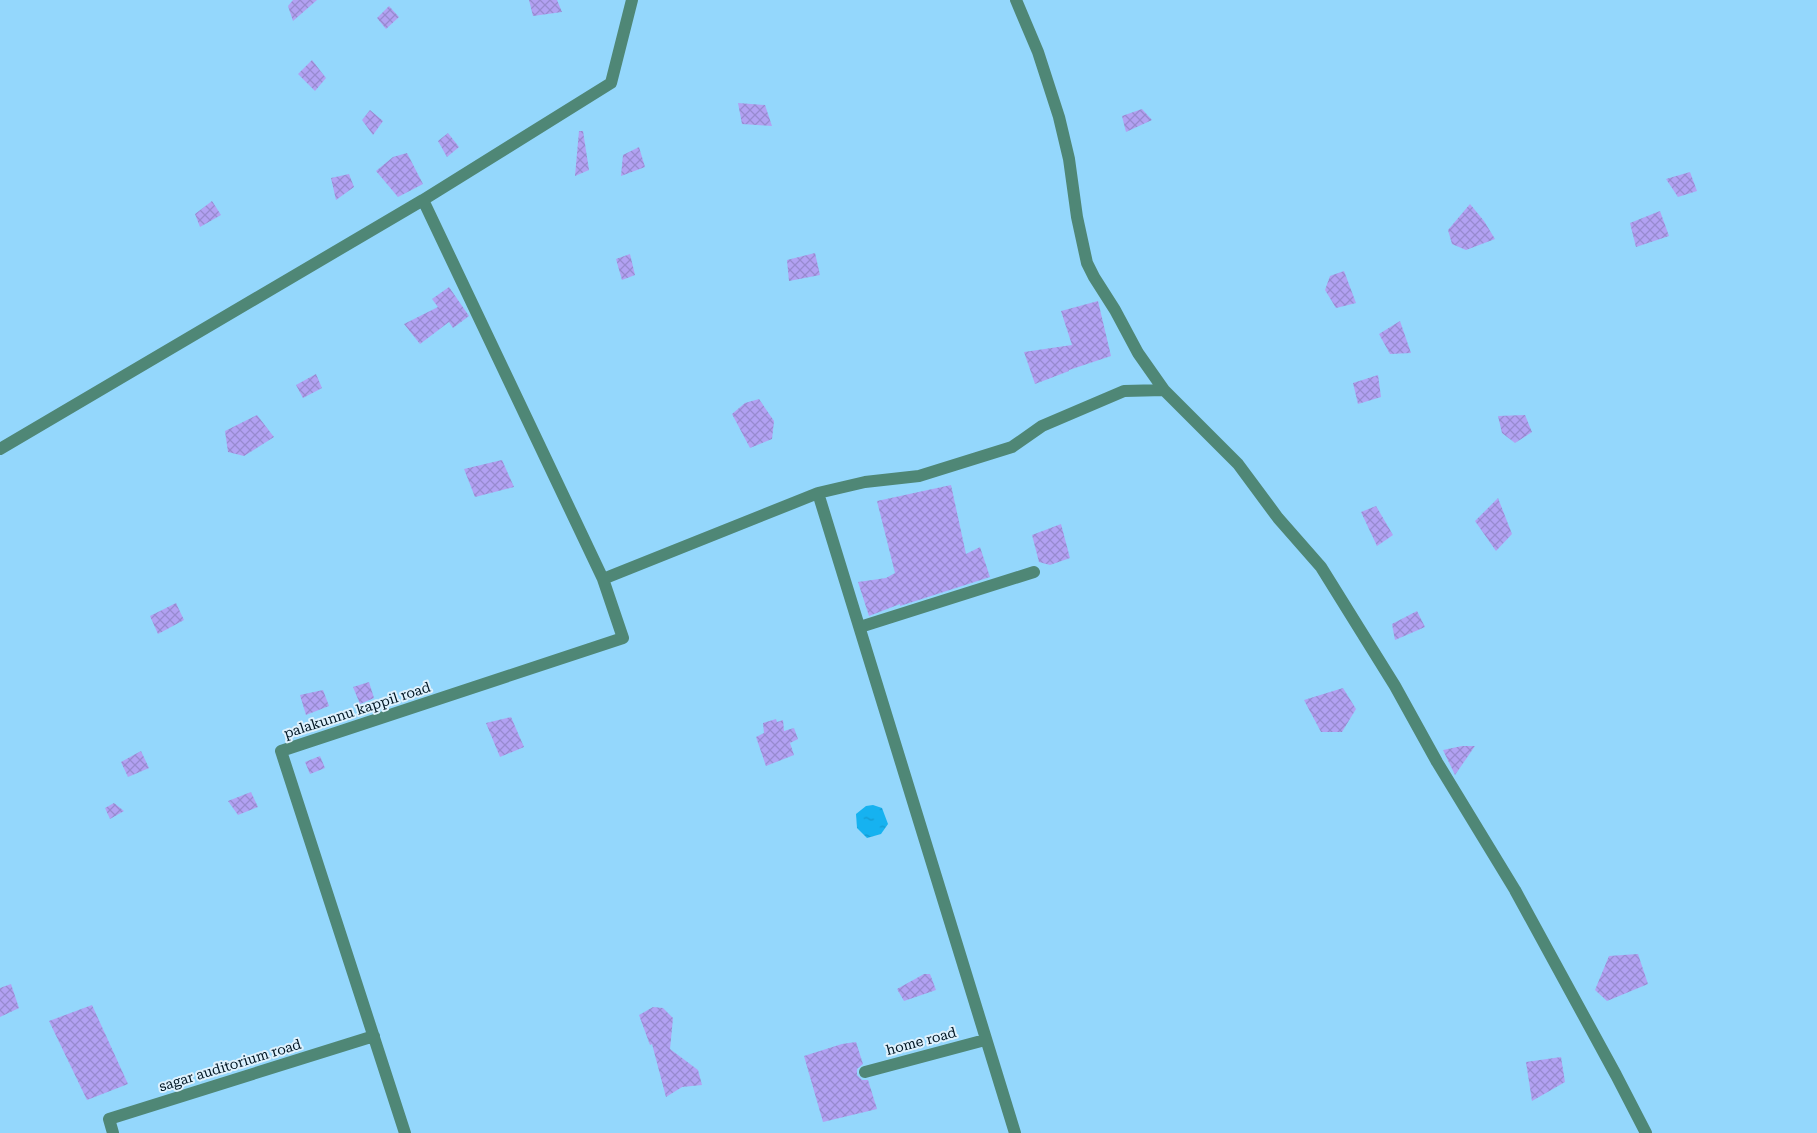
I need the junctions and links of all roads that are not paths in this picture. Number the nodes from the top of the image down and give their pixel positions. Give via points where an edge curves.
1 (632, 0) edge
2 (1016, 0) edge
3 (422, 200) junction
4 (1164, 390) junction
5 (0, 449) edge
6 (818, 493) junction
7 (1034, 572) dead end
8 (603, 579) junction
9 (860, 627) junction
10 (374, 1036) junction
11 (985, 1040) junction
12 (865, 1072) dead end
13 (113, 1133) edge
14 (406, 1133) edge
15 (1015, 1133) edge
16 (1646, 1133) edge

1 - 3 street via 611,83
2 - 4 street via 1038,52 1070,159 1087,263 1138,352
3 - 5 street
3 - 8 street
4 - 6 street via 1124,391 1042,426 1012,448 919,476 866,482
4 - 16 street via 1238,464 1278,518 1321,567 1515,890
6 - 8 street
6 - 9 street
7 - 9 street
8 - 10 street, palakunnu kappil road via 623,638 281,751
9 - 11 street
10 - 13 street, sagar auditorium road via 109,1119
10 - 14 street, palakunnu kappil road
11 - 12 street, home road
11 - 15 street

